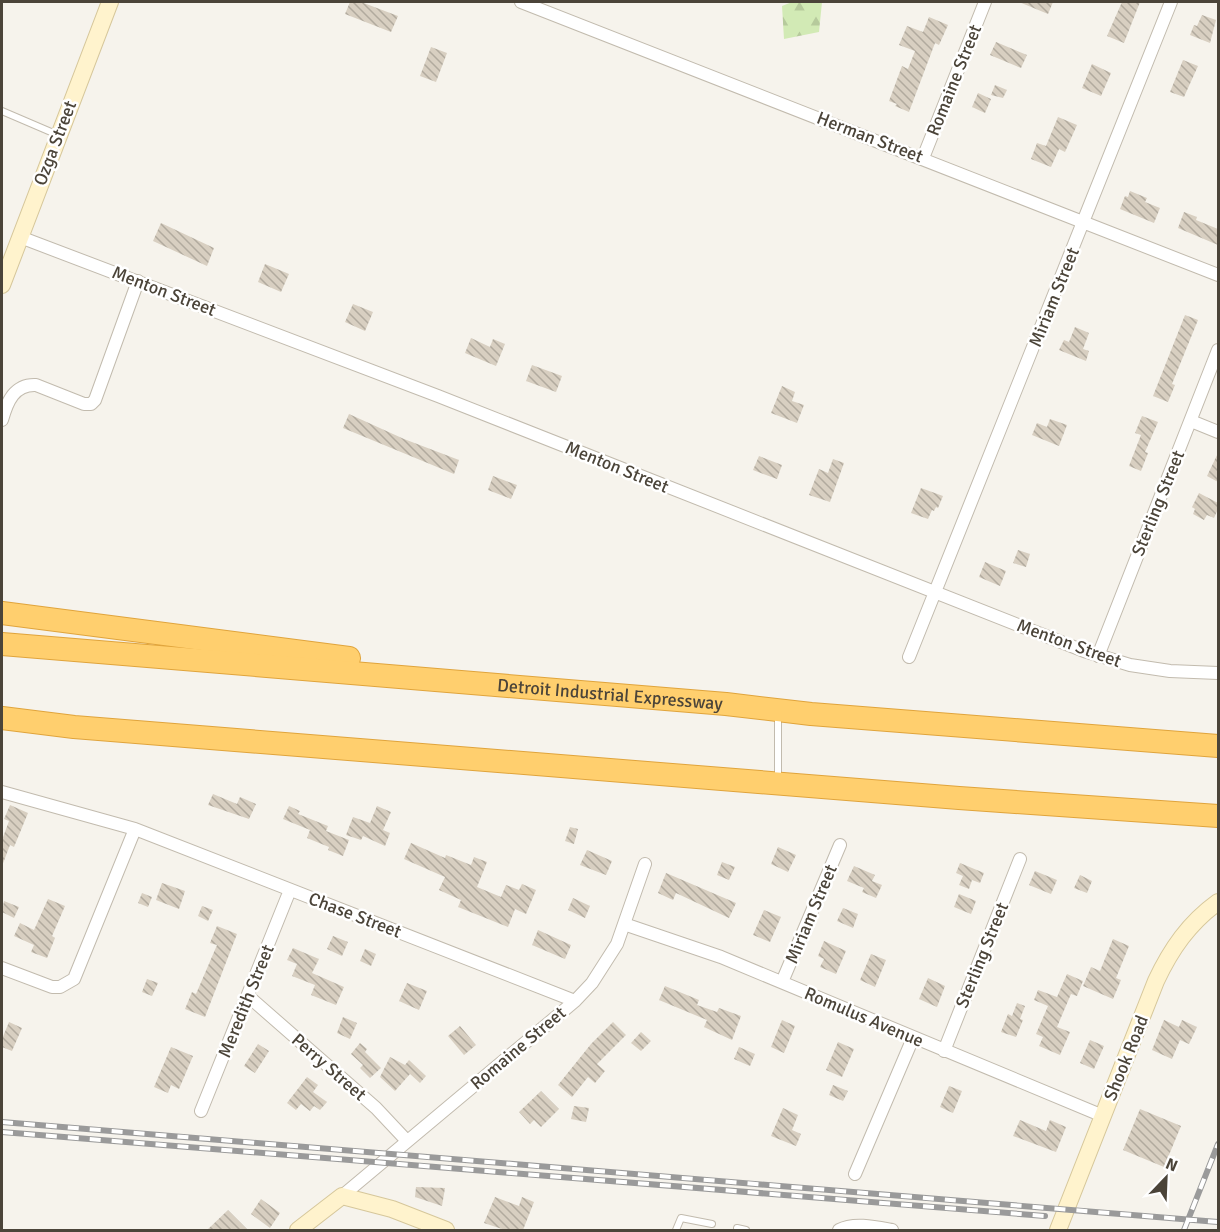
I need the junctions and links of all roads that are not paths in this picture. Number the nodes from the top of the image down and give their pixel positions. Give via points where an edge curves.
1 (108, 2) edge
2 (521, 2) edge
3 (985, 2) edge
4 (1171, 2) edge
5 (2, 111) edge
6 (58, 135) junction
7 (923, 158) junction
8 (1084, 222) junction
9 (20, 237) junction
10 (1218, 274) edge
11 (138, 282) junction
12 (2, 285) edge
13 (1218, 350) edge
14 (2, 420) edge
15 (1191, 421) junction
16 (1218, 432) edge
17 (936, 593) junction
18 (2, 613) edge
19 (2, 644) edge
20 (1098, 656) junction
21 (909, 657) dead end
22 (1218, 673) edge
23 (726, 705) junction
24 (778, 711) junction
25 (2, 718) edge
26 (1218, 746) edge
27 (778, 783) junction
28 (2, 792) edge
29 (1218, 816) edge
30 (135, 829) junction
31 (840, 845) dead end
32 (1020, 859) dead end
33 (645, 864) dead end
34 (290, 890) junction
35 (1218, 902) edge
36 (624, 924) junction
37 (2, 968) edge
38 (782, 982) junction
39 (248, 996) junction
40 (574, 1001) junction
41 (914, 1038) junction
42 (944, 1051) junction
43 (201, 1111) dead end
44 (1103, 1116) junction
45 (407, 1141) junction
46 (855, 1174) dead end
47 (342, 1196) junction
48 (712, 1224) dead end
49 (738, 1228) dead end
50 (298, 1230) edge
51 (446, 1230) edge
52 (676, 1230) edge
53 (746, 1230) edge
54 (839, 1230) edge
55 (892, 1230) edge
56 (1058, 1230) edge

1 - 6 street, Ozga Street
2 - 7 street, Herman Street
3 - 7 street, Romaine Street
4 - 8 street, Miriam Street
5 - 6 lane
6 - 9 street, Ozga Street
7 - 8 street, Herman Street
8 - 10 street, Herman Street
8 - 17 street, Miriam Street
9 - 11 street, Menton Street
9 - 12 street, Ozga Street
11 - 14 street via 95,400 84,404 29,385 12,394
11 - 17 street, Menton Street
13 - 15 street, Sterling Street
15 - 16 street
15 - 20 street, Sterling Street
17 - 20 street, Menton Street
17 - 21 street, Miriam Street
18 - 23 highway
19 - 23 highway, Detroit Industrial Expressway
20 - 22 street, Menton Street via 1170,671
23 - 24 highway, Detroit Industrial Expressway
24 - 26 highway, Detroit Industrial Expressway
24 - 27 lane
25 - 27 highway via 84,728
27 - 29 highway
28 - 30 street, Chase Street
30 - 34 street, Chase Street
30 - 37 street via 74,979 52,987
31 - 38 street, Miriam Street
32 - 42 street, Sterling Street
33 - 36 street, Romaine Street
34 - 39 street, Meredith Street
34 - 40 street, Chase Street
35 - 44 street, Shook Road via 1190,926 1167,957
36 - 38 street, Romulus Avenue
36 - 40 street, Romaine Street via 608,961
38 - 41 street, Romulus Avenue
39 - 43 street, Meredith Street
39 - 45 street, Perry Street via 376,1108
40 - 45 street, Romaine Street
41 - 42 street, Romulus Avenue
41 - 46 street
42 - 44 street, Romulus Avenue
44 - 56 street, Shook Road
45 - 47 street, Romaine Street
47 - 50 street
47 - 51 street via 392,1209
48 - 52 lane via 681,1218
49 - 53 lane
54 - 55 street via 854,1226

